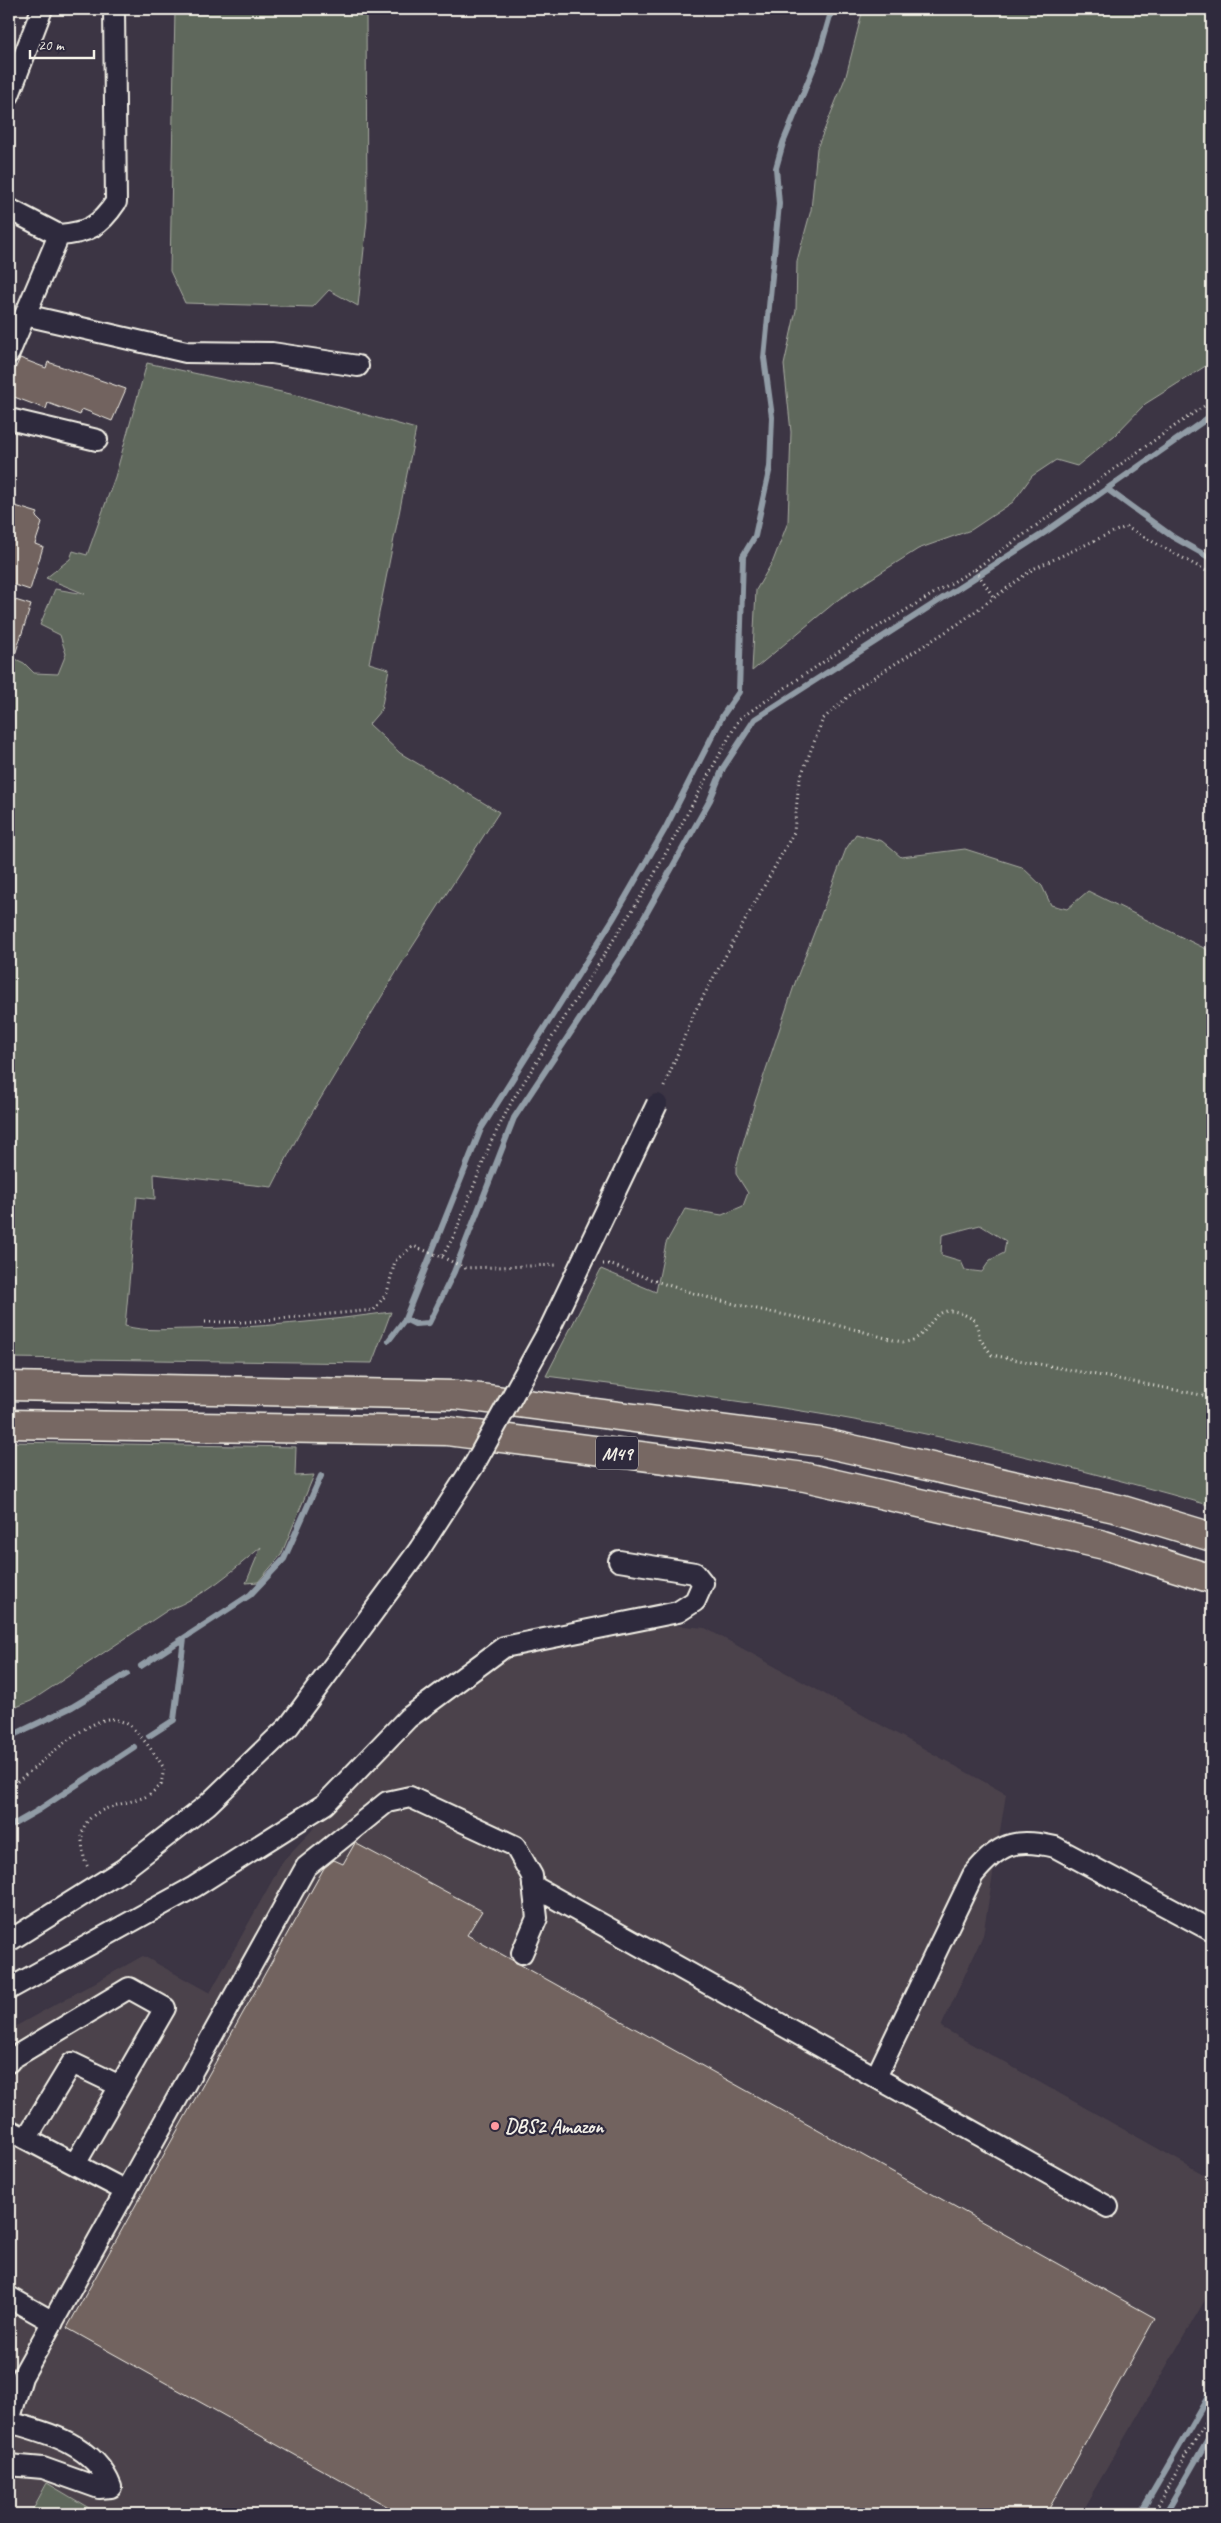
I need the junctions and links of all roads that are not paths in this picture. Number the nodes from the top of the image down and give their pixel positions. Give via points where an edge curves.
1 (42, 9) edge
2 (114, 9) edge
3 (9, 95) edge
4 (9, 209) edge
5 (59, 235) junction
6 (25, 315) junction
7 (9, 353) edge
8 (358, 366) dead end
9 (9, 420) edge
10 (97, 440) dead end
11 (657, 1104) road end
12 (9, 1386) edge
13 (9, 1424) edge
14 (1212, 1537) edge
15 (619, 1562) dead end
16 (1212, 1579) edge
17 (533, 1886) junction
18 (1212, 1931) edge
19 (9, 1941) edge
20 (522, 1953) dead end
21 (9, 1989) edge
22 (9, 2062) edge
23 (876, 2077) junction
24 (120, 2086) junction
25 (18, 2134) edge
26 (75, 2164) junction
27 (126, 2191) junction
28 (1108, 2207) dead end
29 (9, 2297) edge
30 (53, 2322) junction
31 (9, 2422) edge
32 (9, 2465) edge

1 - 3 lane
2 - 5 lane via 116,202 104,221 77,234
4 - 5 lane
5 - 6 lane
6 - 7 lane
6 - 8 lane via 186,352 272,353
9 - 10 lane
11 - 19 lane, bridge via 550,1328 474,1465 420,1550 289,1726 207,1805 98,1885
12 - 14 highway, M49 via 457,1395 820,1442 1119,1509
13 - 16 highway, M49 via 447,1431 728,1467 805,1477 1104,1545
15 - 21 lane via 695,1573 704,1583 695,1601 678,1612 504,1647 408,1718 325,1804 194,1887
17 - 20 lane via 537,1918
17 - 23 lane
17 - 27 lane via 532,1876 515,1846 410,1797 388,1802 306,1867
18 - 23 lane via 1055,1847 1032,1841 1010,1845 990,1855 973,1875
22 - 24 lane via 129,1988 165,2008
23 - 28 lane
24 - 25 lane via 72,2063
24 - 26 lane
25 - 26 lane
26 - 27 lane
27 - 30 lane
29 - 30 lane
30 - 31 lane via 22,2377
31 - 32 lane via 70,2443 97,2461 111,2488 98,2488 43,2468

